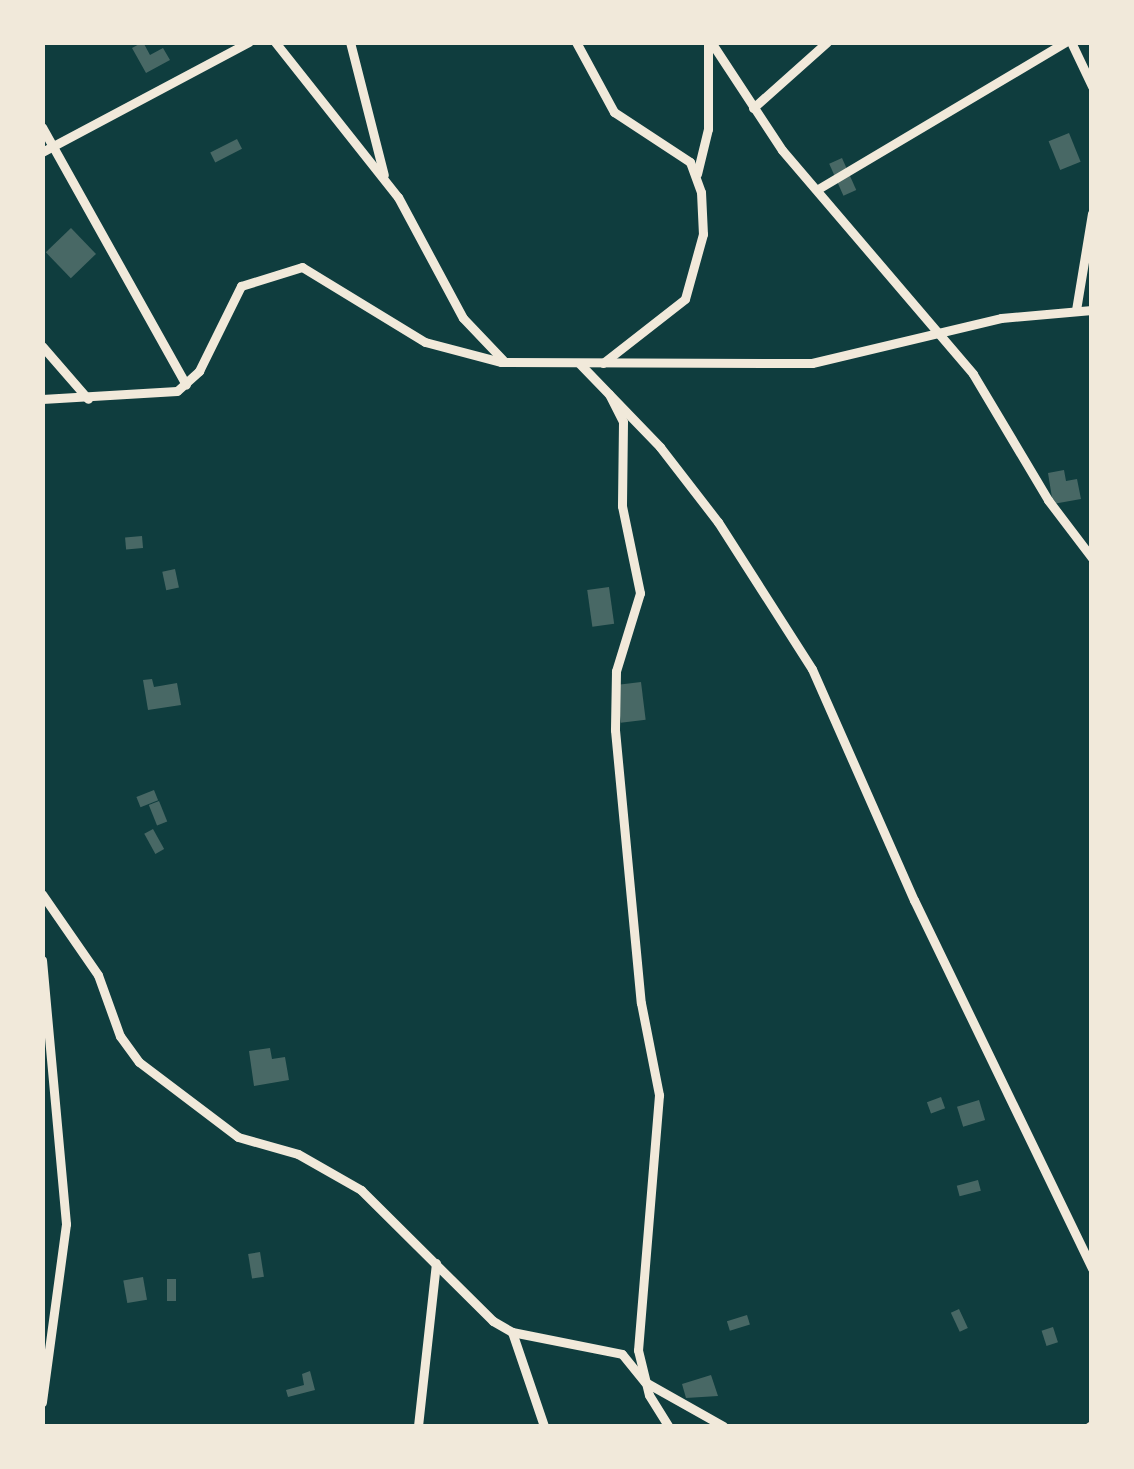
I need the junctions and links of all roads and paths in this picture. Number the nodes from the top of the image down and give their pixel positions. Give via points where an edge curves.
1 (249, 42) edge
2 (275, 42) edge
3 (350, 42) edge
4 (576, 42) edge
5 (710, 42) edge
6 (827, 42) edge
7 (1069, 42) edge
8 (1092, 86) edge
9 (753, 108) junction
10 (42, 126) edge
11 (53, 146) junction
12 (42, 152) edge
13 (697, 174) junction
14 (386, 182) junction
15 (818, 189) junction
16 (1092, 213) edge
17 (1076, 310) junction
18 (1092, 310) edge
19 (940, 333) junction
20 (42, 346) edge
21 (505, 362) junction
22 (579, 362) junction
23 (604, 363) junction
24 (186, 385) junction
25 (608, 394) junction
26 (88, 398) junction
27 (42, 400) edge
28 (1092, 558) edge
29 (42, 894) edge
30 (42, 960) edge
31 (436, 1263) junction
32 (1092, 1268) edge
33 (512, 1332) junction
34 (646, 1382) junction
35 (42, 1402) edge
36 (418, 1426) edge
37 (544, 1426) edge
38 (668, 1426) edge
39 (722, 1426) edge

1 - 11 street
2 - 14 street
3 - 14 street
4 - 13 street via 614,112 678,151
5 - 9 street
5 - 13 street via 708,129
6 - 9 street
7 - 8 street
7 - 15 street
9 - 15 street
10 - 11 street
11 - 12 street
11 - 24 street
13 - 23 street via 702,234 685,299
14 - 21 street via 407,209 462,318
15 - 19 street
16 - 17 street
17 - 18 street
17 - 19 street
19 - 23 street via 812,363
19 - 28 street
20 - 26 street
21 - 22 street
21 - 24 street via 425,342 302,267 241,286 206,360
22 - 23 street
22 - 25 street
24 - 26 street via 153,397
25 - 32 street via 718,522 812,669 914,900
25 - 34 street via 623,422 622,506 640,593 616,672 615,730 642,1003 659,1094 639,1304
26 - 27 street
29 - 31 street via 98,975 120,1036 139,1062 238,1137 298,1154 361,1190
30 - 35 street via 66,1235
31 - 33 street
31 - 36 street
33 - 34 street via 622,1354
33 - 37 street
34 - 38 street
34 - 39 street

